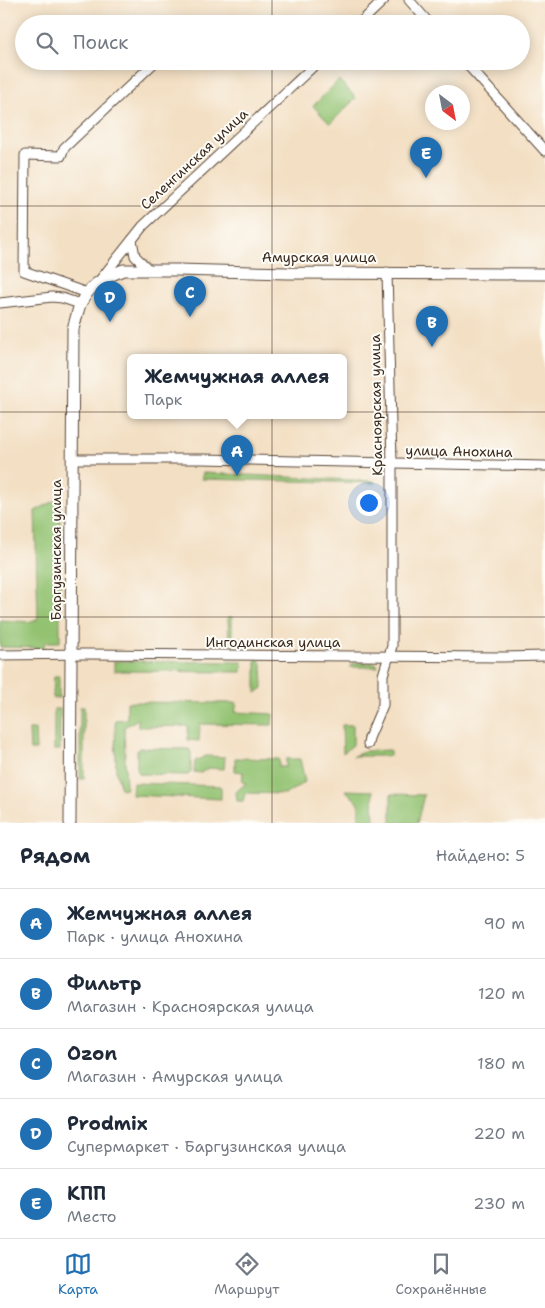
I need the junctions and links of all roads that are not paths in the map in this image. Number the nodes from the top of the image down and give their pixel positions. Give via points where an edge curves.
1 (384, 0) edge
2 (409, 0) edge
3 (368, 15) edge
4 (422, 15) edge
5 (146, 70) edge
6 (309, 70) edge
7 (472, 70) edge
8 (545, 151) edge
9 (132, 240) junction
10 (149, 270) junction
11 (387, 272) junction
12 (545, 274) edge
13 (96, 284) junction
14 (87, 293) junction
15 (0, 303) edge
16 (80, 304) junction
17 (72, 459) junction
18 (392, 464) junction
19 (545, 466) edge
20 (70, 654) junction
21 (0, 655) edge
22 (545, 656) edge
23 (389, 657) junction
24 (368, 744) dead end
25 (70, 823) edge

1 - 3 street
2 - 4 street
5 - 14 street via 64,148 62,156 26,155 24,271
6 - 9 street, Селенгинская улица
7 - 8 street
9 - 10 street via 135,256
9 - 13 street, Селенгинская улица
10 - 11 main road, Амурская улица
10 - 13 main road, Амурская улица via 124,270
11 - 12 main road, Амурская улица
11 - 18 street, Красноярская улица
13 - 14 main road, Баргузинская улица
14 - 16 main road, Баргузинская улица
15 - 16 street via 62,298
16 - 17 main road, Баргузинская улица via 73,329
17 - 18 street, улица Анохина
17 - 20 main road, Баргузинская улица
18 - 19 street, улица Анохина
18 - 23 street, Красноярская улица via 392,646
20 - 21 street, Ингодинская улица
20 - 23 street, Ингодинская улица
20 - 25 main road, Баргузинская улица
22 - 23 street, Ингодинская улица
23 - 24 street, Красноярская улица via 383,675 383,705

